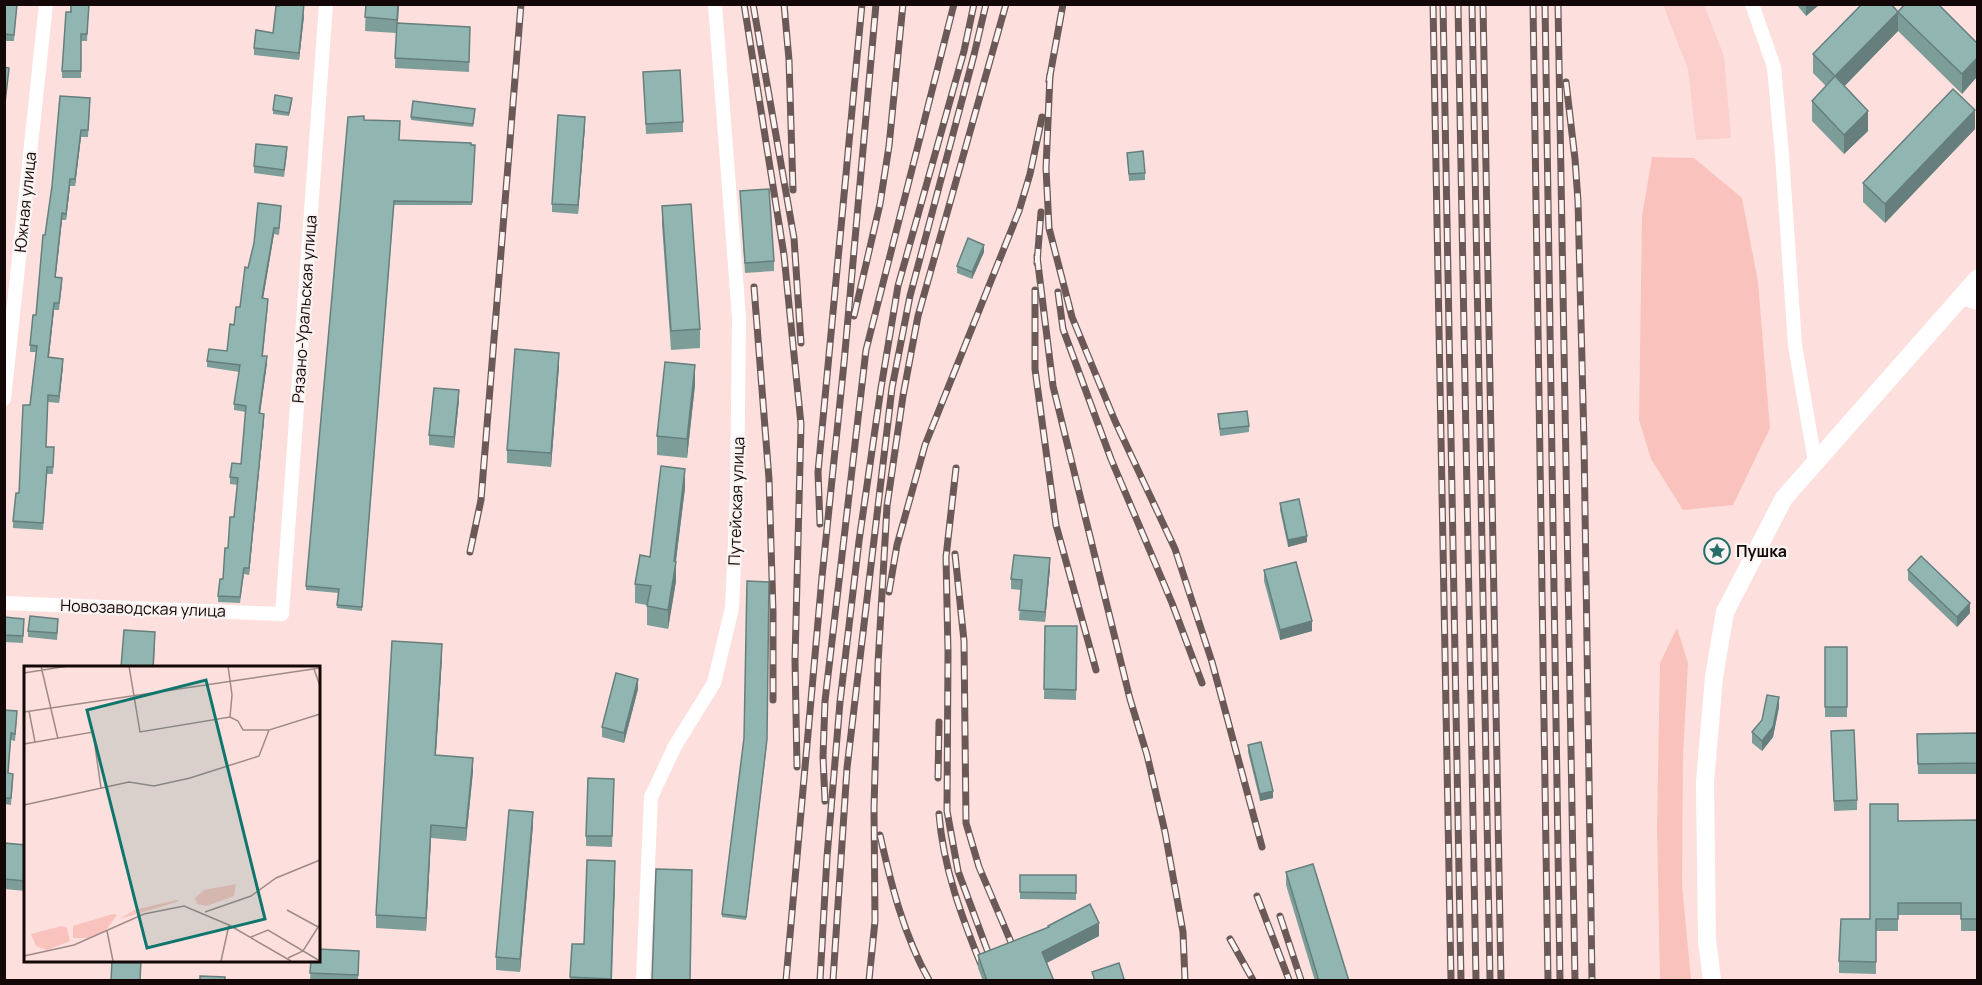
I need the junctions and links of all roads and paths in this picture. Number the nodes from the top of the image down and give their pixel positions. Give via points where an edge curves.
1 (46, 4) edge
2 (326, 4) edge
3 (715, 4) edge
4 (1752, 4) edge
5 (1977, 278) edge
6 (1960, 297) junction
7 (1977, 303) edge
8 (4, 399) edge
9 (1815, 462) junction
10 (4, 603) edge
11 (282, 614) joint
12 (644, 981) edge
13 (1712, 981) edge

1 - 8 street, Южная улица
2 - 11 street, Рязано-Уральская улица
3 - 12 street, Путейская улица via 739,318 732,608 714,683 675,746 651,797
4 - 9 street via 1774,67 1795,345
5 - 6 main road
6 - 7 street
6 - 9 main road
9 - 13 main road via 1784,498 1725,612 1714,677 1705,782 1707,941
10 - 11 street, Новозаводская улица

